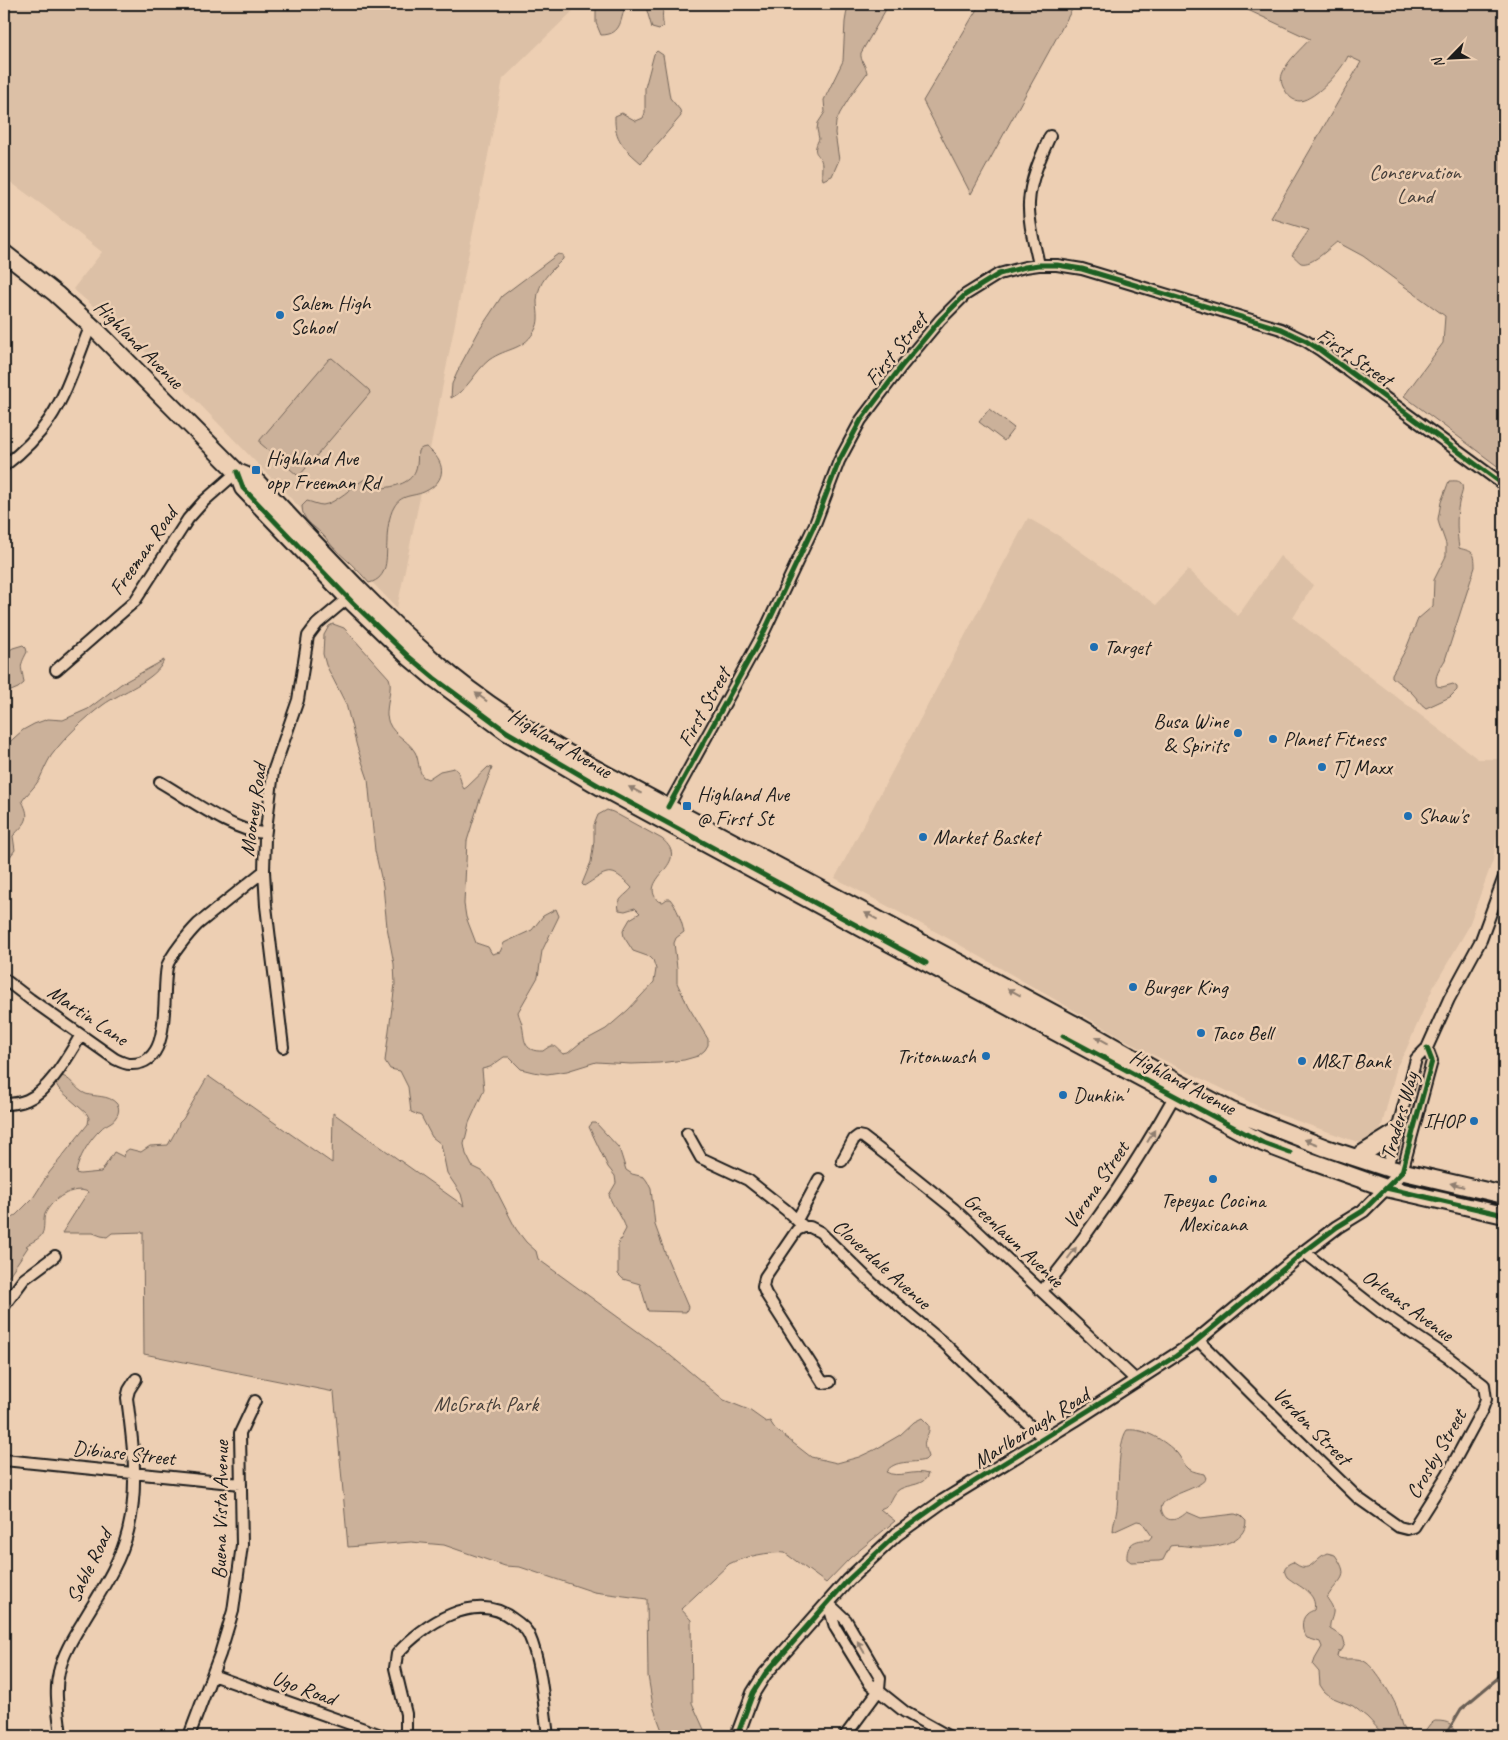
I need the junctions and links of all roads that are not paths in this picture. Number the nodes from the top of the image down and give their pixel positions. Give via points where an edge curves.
1 (1050, 136) dead end
2 (4, 253) edge
3 (1039, 265) junction
4 (91, 325) junction
5 (4, 466) edge
6 (237, 472) junction
7 (1504, 485) edge
8 (348, 598) junction
9 (56, 670) dead end
10 (160, 782) dead end
11 (668, 808) junction
12 (265, 833) junction
13 (264, 871) junction
14 (1504, 878) edge
15 (4, 979) edge
16 (81, 1035) junction
17 (283, 1047) dead end
18 (1426, 1048) junction
19 (1174, 1095) junction
20 (4, 1104) edge
21 (1397, 1132) junction
22 (687, 1133) dead end
23 (1357, 1158) junction
24 (842, 1161) dead end
25 (1394, 1170) junction
26 (819, 1179) dead end
27 (1386, 1188) junction
28 (1504, 1195) edge
29 (1504, 1215) edge
30 (800, 1223) junction
31 (1304, 1252) junction
32 (55, 1256) dead end
33 (1042, 1292) junction
34 (4, 1306) edge
35 (1198, 1340) junction
36 (136, 1379) dead end
37 (1137, 1381) junction
38 (827, 1383) dead end
39 (1486, 1390) joint
40 (255, 1401) dead end
41 (1044, 1439) junction
42 (4, 1460) edge
43 (135, 1473) junction
44 (241, 1484) junction
45 (1407, 1529) joint
46 (828, 1603) junction
47 (212, 1675) junction
48 (879, 1690) junction
49 (61, 1736) edge
50 (189, 1736) edge
51 (384, 1736) edge
52 (406, 1736) edge
53 (548, 1736) edge
54 (737, 1736) edge
55 (845, 1736) edge
56 (948, 1736) edge

1 - 3 street via 1036,171 1029,202
2 - 4 main road, Highland Avenue
3 - 7 street, First Street via 1082,269 1261,322 1300,338
3 - 11 street, First Street via 999,274 965,296 940,320 861,420 838,461 815,524 763,634
4 - 5 street via 50,418 33,441
4 - 6 main road, Highland Avenue
6 - 8 main road, Highland Avenue via 243,488
6 - 9 street, Freeman Road via 188,519 135,601
11 -> 6 main road, Highland Avenue via 532,733 459,681 362,593 254,479
8 - 12 street, Mooney Road via 317,624 308,636 298,700 273,772
8 - 19 main road, Highland Avenue via 428,673 515,737 601,787
10 - 12 street via 239,828
23 -> 11 main road, Highland Avenue via 1232,1111
12 - 13 street, Mooney Road
13 - 16 street, Martin Lane via 198,924 167,965 162,1036 156,1051 144,1061 130,1064 115,1059
13 - 17 street, Mooney Road
14 - 18 street, Traders Way via 1481,940
15 - 16 street, Martin Lane
16 - 20 street via 67,1059 40,1092 26,1100
18 - 21 street via 1416,1059
18 - 25 street, Traders Way via 1432,1061
19 - 27 main road, Highland Avenue via 1263,1142
33 -> 19 street, Verona Street via 1113,1198
21 - 23 main road
21 - 25 street
22 - 30 street, Cloverdale Avenue via 700,1158 748,1180
23 - 25 main road, Highland Avenue
24 - 33 street, Greenlawn Avenue via 854,1139 862,1138 954,1209
25 - 27 street, Traders Way
28 -> 25 main road, Highland Avenue
26 - 30 street
27 - 29 main road, Highland Avenue
27 - 31 street, Marlborough Road via 1363,1211
30 - 38 street via 763,1285
30 - 41 street, Cloverdale Avenue via 832,1242 872,1283 945,1344
31 - 35 street, Marlborough Road
31 - 39 street, Orleans Avenue via 1383,1314 1477,1378
32 - 34 street via 24,1279
33 - 37 street, Greenlawn Avenue
35 - 37 street, Marlborough Road
35 - 45 street, Verdon Street via 1358,1498
36 - 43 street, Sable Road via 127,1398
37 - 41 street, Marlborough Road
39 - 45 street, Crosby Street via 1482,1410 1447,1475 1414,1527
40 - 44 street, Buena Vista Avenue via 240,1433
41 - 46 street, Marlborough Road via 912,1522 862,1565
42 - 43 street, Dibiase Street
43 - 44 street, Dibiase Street
43 - 49 street, Sable Road via 129,1525 120,1553 60,1668 57,1690
44 - 47 street, Buena Vista Avenue via 242,1545 238,1583 233,1610
46 - 48 street via 846,1620 880,1678
46 - 54 street, Marlborough Road via 765,1674 753,1693
47 - 50 street, Buena Vista Avenue
47 - 51 street, Ugo Road
48 - 55 street
48 - 56 street via 905,1712
52 - 53 street via 406,1714 395,1668 397,1654 420,1632 450,1615 489,1608 511,1617 528,1633 534,1648

